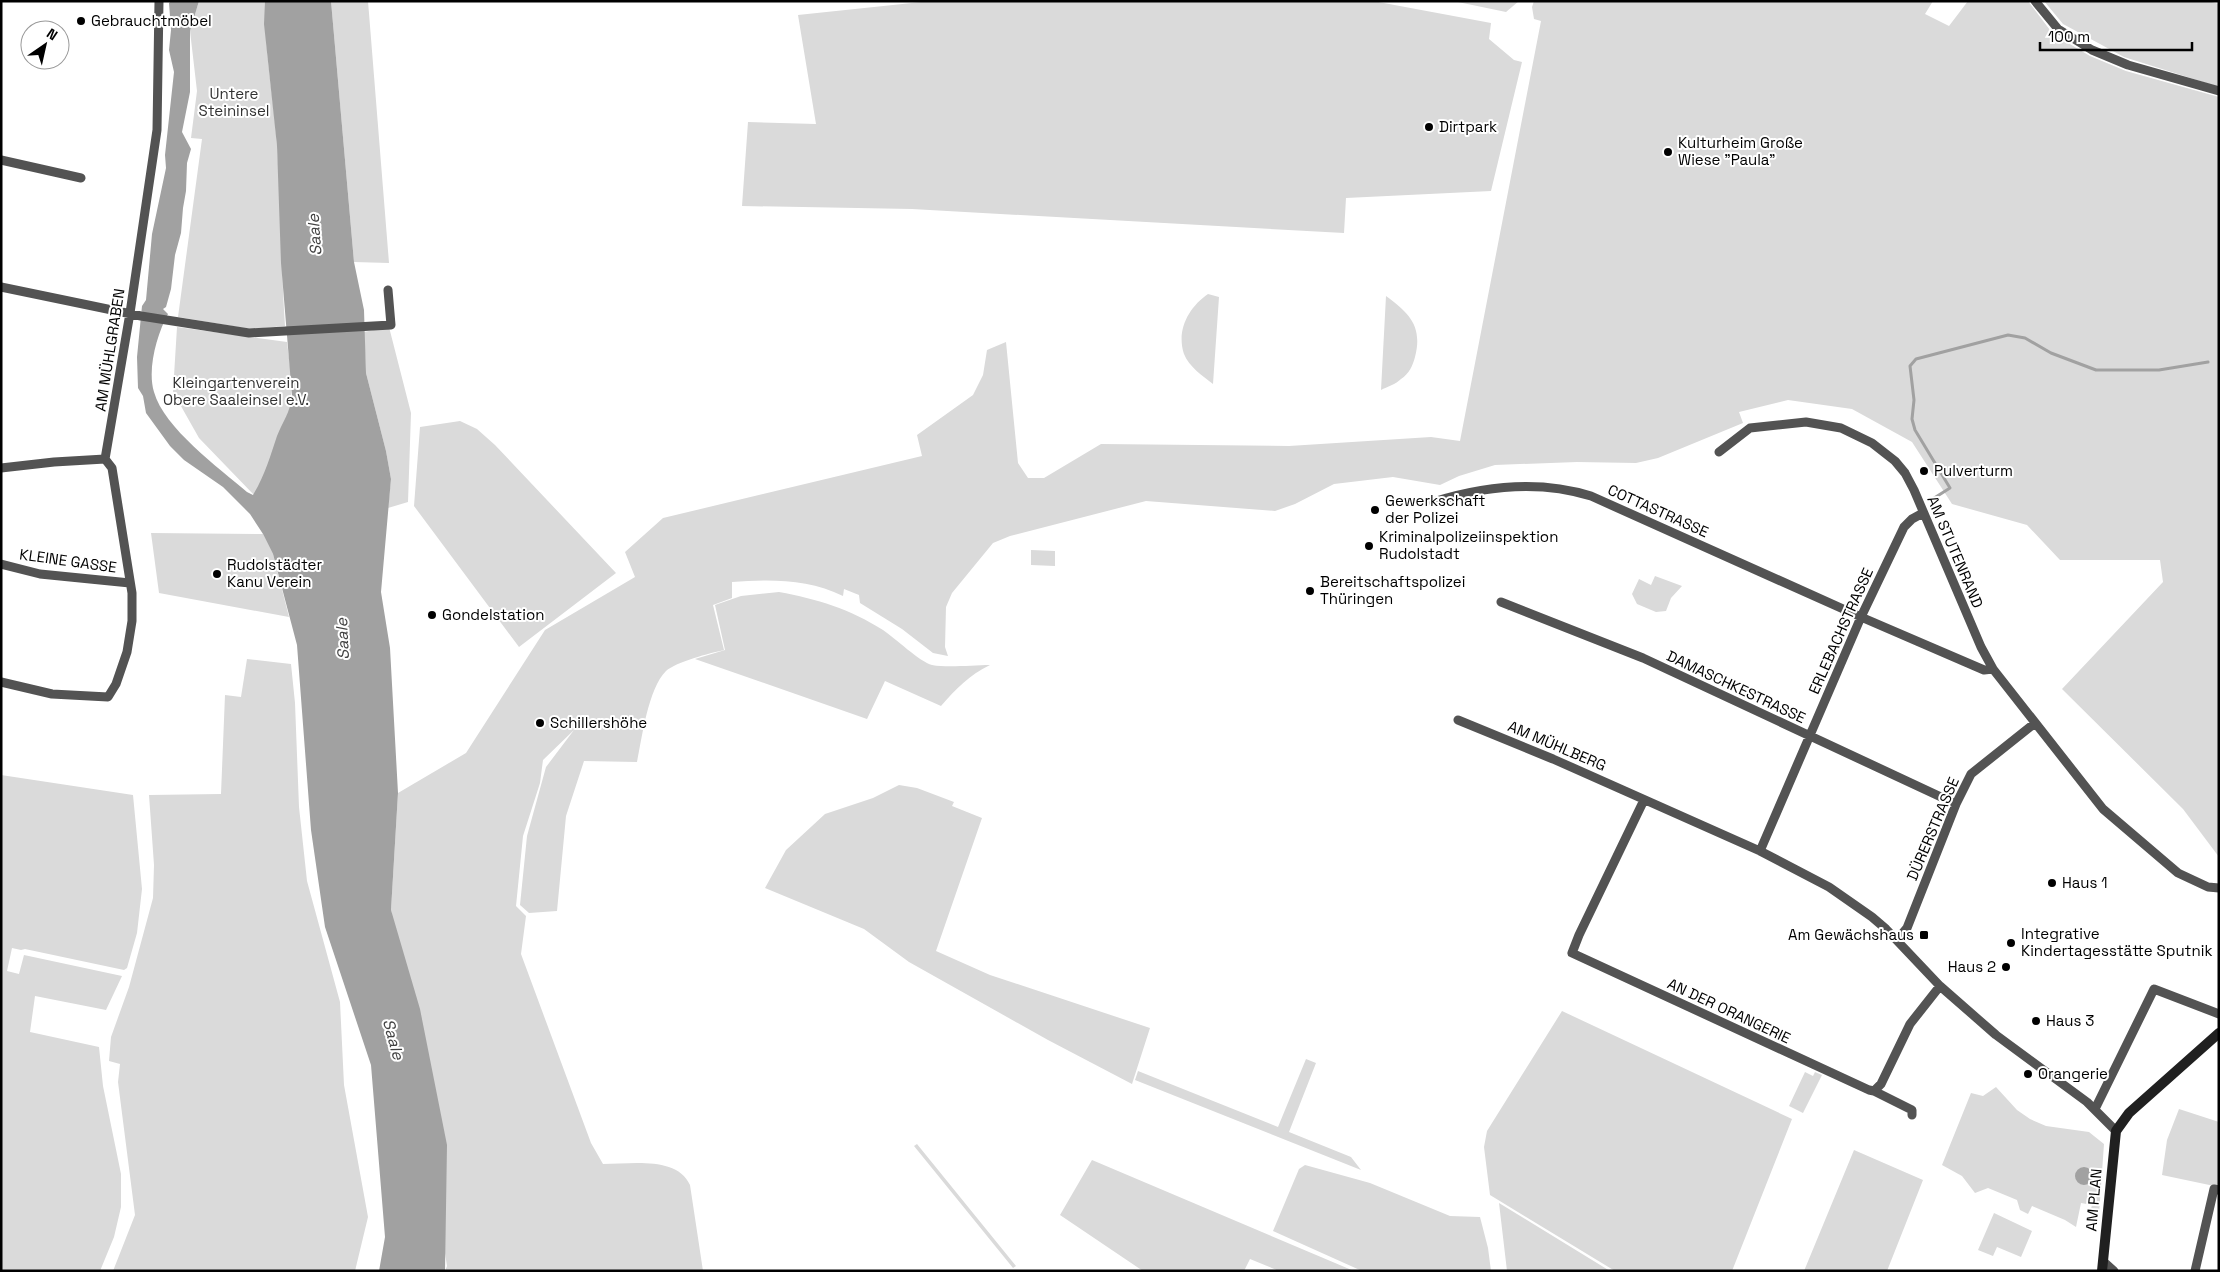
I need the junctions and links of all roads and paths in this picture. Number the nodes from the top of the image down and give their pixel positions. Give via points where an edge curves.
1 (159, 1) edge
2 (2035, 1) edge
3 (2219, 91) edge
4 (1, 160) edge
5 (81, 178) dead end
6 (1, 287) edge
7 (388, 290) dead end
8 (130, 313) junction
9 (1719, 452) dead end
10 (105, 459) junction
11 (1, 468) edge
12 (1433, 502) dead end
13 (1923, 513) junction
14 (1, 564) edge
15 (130, 583) junction
16 (1501, 602) dead end
17 (1861, 617) junction
18 (1993, 669) junction
19 (1, 682) edge
20 (1458, 720) dead end
21 (2036, 723) junction
22 (1809, 736) junction
23 (1644, 800) junction
24 (1956, 804) junction
25 (1760, 851) junction
26 (2219, 888) edge
27 (1897, 940) junction
28 (1940, 986) junction
29 (2219, 1014) edge
30 (2219, 1032) edge
31 (1874, 1091) junction
32 (2095, 1109) junction
33 (1912, 1114) dead end
34 (2116, 1131) junction
35 (2216, 1190) edge
36 (2103, 1267) edge
37 (2114, 1271) edge
38 (2195, 1271) edge

1 - 8 street, AM MÜHLGRABEN via 157,130
2 - 3 street via 2058,29 2092,50 2128,65
4 - 5 street
6 - 8 street
7 - 8 street via 391,325 249,333
8 - 10 street, AM MÜHLGRABEN
9 - 13 street, AM STUTENRAND via 1750,428 1806,422 1841,428 1872,443 1895,461 1905,473
10 - 11 street
10 - 15 street via 112,468
12 - 17 street, COTTASTRASSE via 1518,486 1575,491
13 - 17 street, ERLEBACHSTRASSE via 1904,527
13 - 18 street, AM STUTENRAND
14 - 15 street, KLEINE GASSE via 40,574
15 - 19 street via 132,621 127,652 108,697 52,694
16 - 22 street, DAMASCHKESTRASSE via 1643,658
17 - 18 street via 1984,670
17 - 22 street, ERLEBACHSTRASSE
18 - 21 street, AM STUTENRAND
20 - 23 street, AM MÜHLBERG via 1553,758
21 - 24 street, DÜRERSTRASSE via 1971,774
21 - 26 street, AM STUTENRAND via 2102,809 2178,873 2208,887
22 - 24 street, DAMASCHKESTRASSE
22 - 25 street, ERLEBACHSTRASSE
23 - 25 street, AM MÜHLBERG
23 - 31 street, AN DER ORANGERIE via 1572,953
24 - 27 street, DÜRERSTRASSE via 1907,928
25 - 27 street via 1835,892 1872,917
27 - 28 street
28 - 31 street via 1910,1024 1881,1084
28 - 32 street via 1996,1035
29 - 32 street via 2154,989
30 - 34 street via 2129,1113
31 - 33 street, AN DER ORANGERIE via 1912,1110
32 - 34 street
34 - 36 street, AM PLAN
35 - 38 street
36 - 37 street

